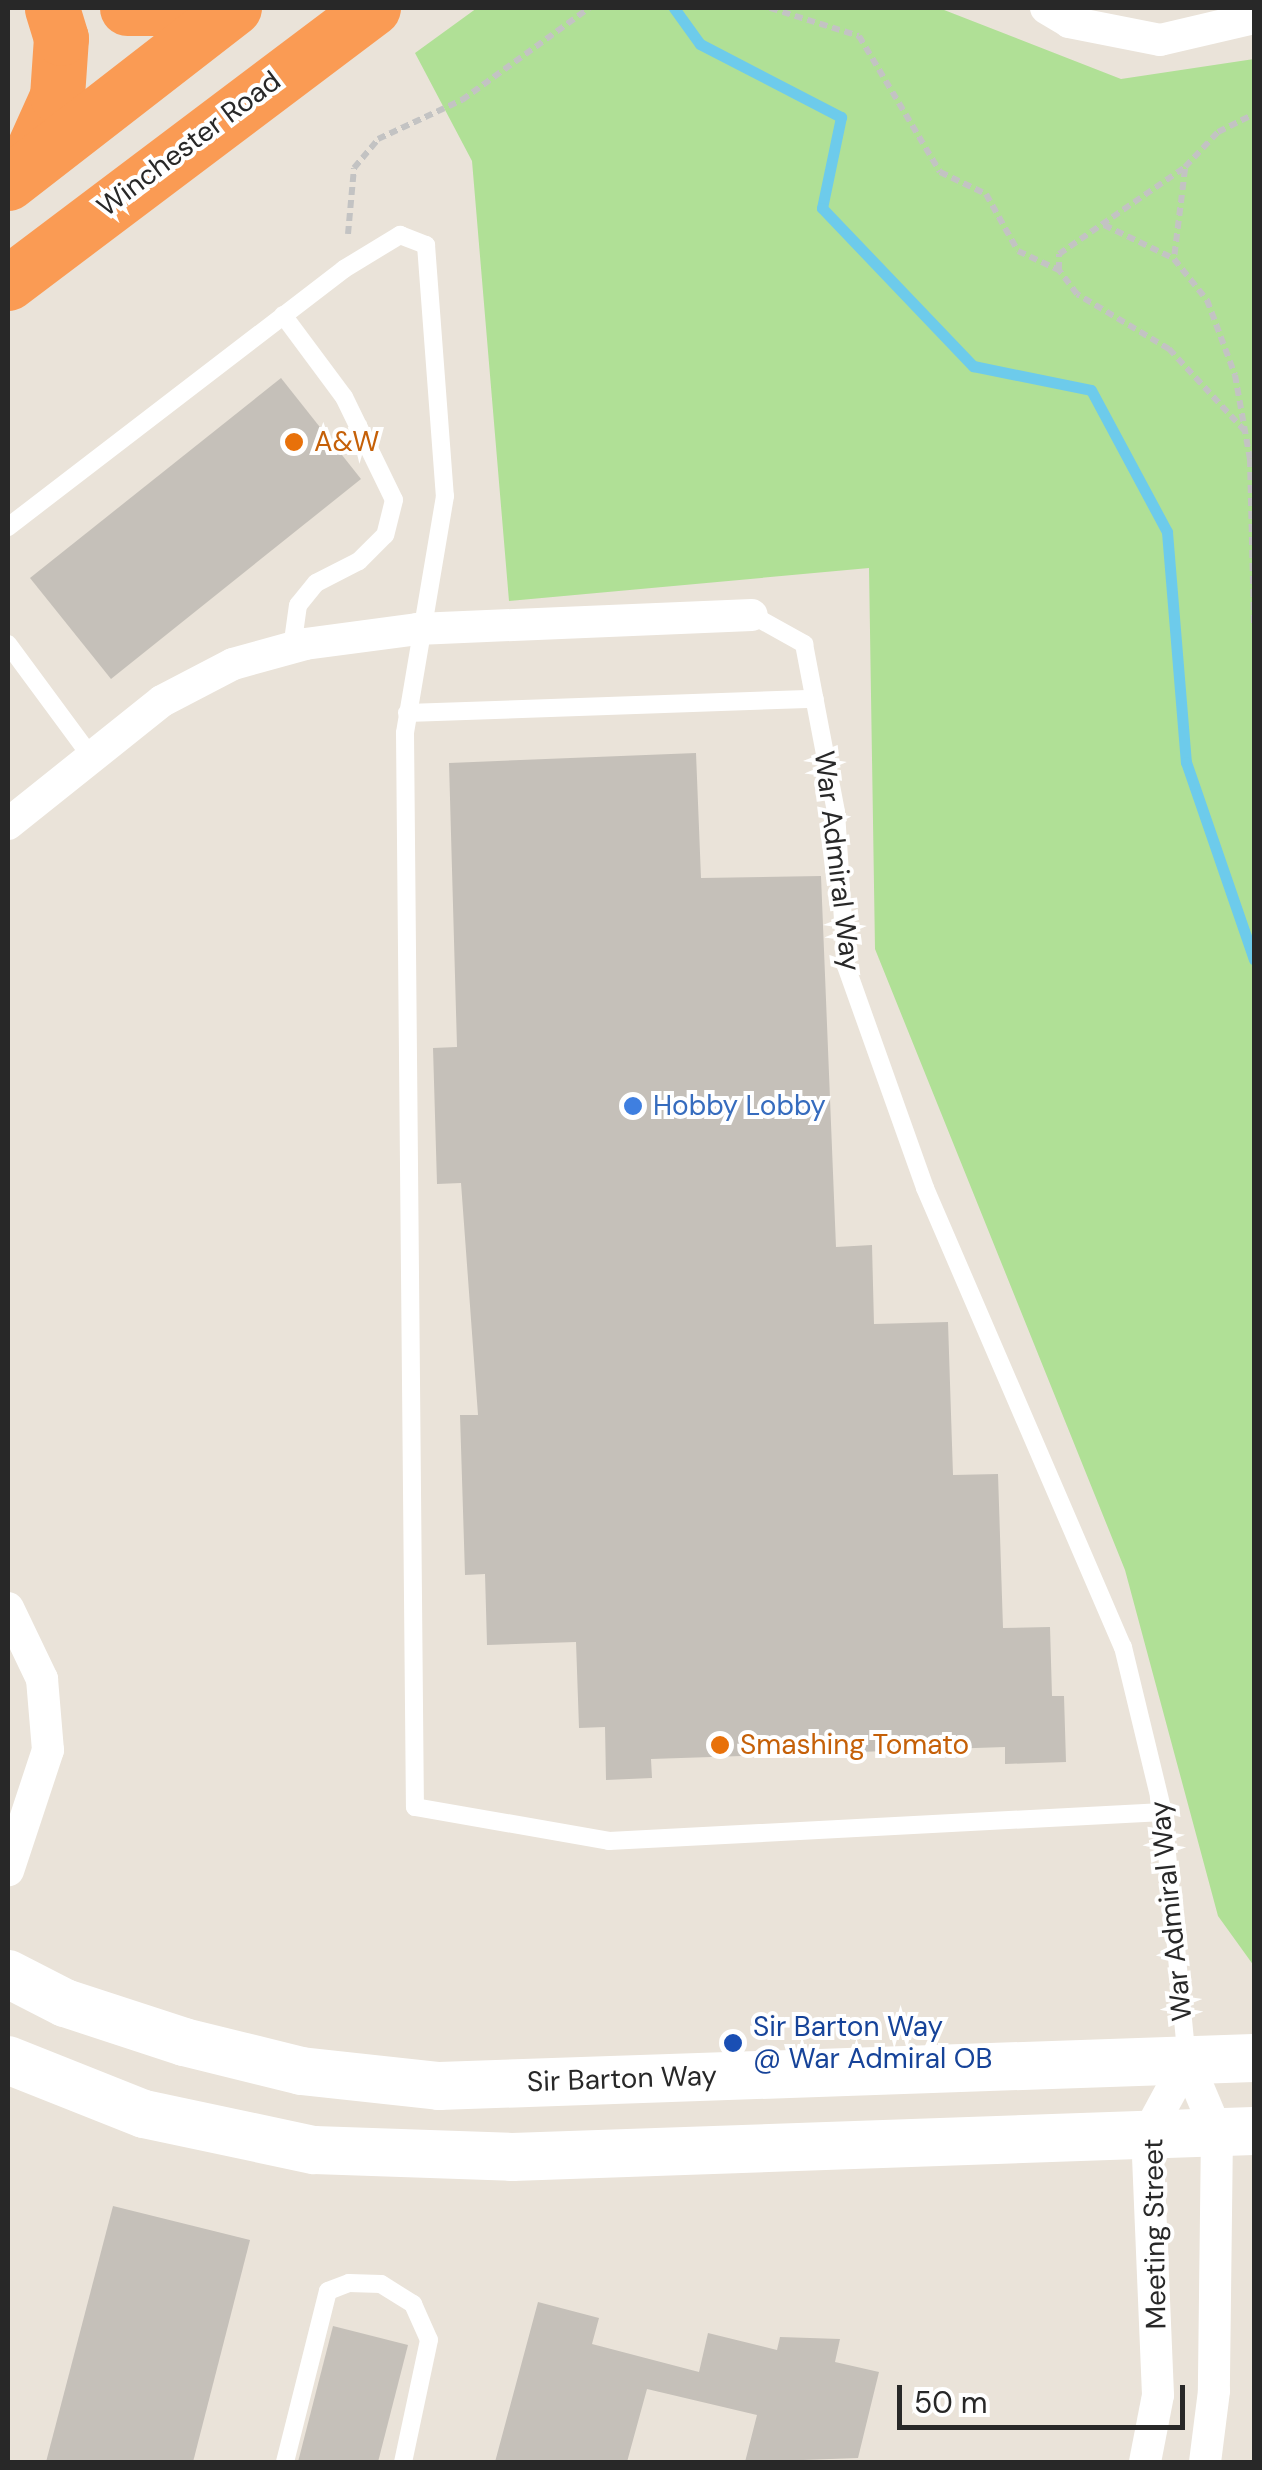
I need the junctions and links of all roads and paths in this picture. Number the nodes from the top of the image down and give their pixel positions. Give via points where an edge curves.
1 (52, 8) edge
2 (127, 8) edge
3 (200, 8) edge
4 (234, 8) edge
5 (373, 8) edge
6 (589, 8) edge
7 (770, 8) edge
8 (1046, 8) edge
9 (1254, 18) edge
10 (1254, 114) edge
11 (1185, 168) junction
12 (15, 178) edge
13 (1104, 225) junction
14 (1174, 259) junction
15 (344, 269) junction
16 (1059, 270) junction
17 (8, 284) edge
18 (283, 315) junction
19 (1245, 431) junction
20 (8, 526) edge
21 (752, 615) joint
22 (1254, 628) edge
23 (417, 629) junction
24 (8, 644) edge
25 (292, 648) junction
26 (815, 700) junction
27 (407, 713) junction
28 (89, 754) junction
29 (9, 819) edge
30 (8, 1608) edge
31 (1163, 1812) junction
32 (8, 1871) edge
33 (8, 1974) edge
34 (1254, 2058) edge
35 (8, 2060) edge
36 (1187, 2061) junction
37 (1236, 2132) edge
38 (1147, 2136) junction
39 (285, 2462) edge
40 (402, 2462) edge
41 (1146, 2462) edge
42 (1205, 2462) edge

1 - 12 highway via 61,38 57,96
2 - 3 highway
4 - 12 highway
5 - 17 highway, Winchester Road
6 - 15 path via 462,100 378,138 354,168
7 - 16 path via 860,36 940,172 986,194 1018,250
8 - 9 street via 1069,22 1160,40
10 - 11 path via 1218,132
11 - 13 path
11 - 14 path
13 - 14 path
13 - 16 path via 1070,240
14 - 19 path via 1224,336
15 - 18 lane
15 - 23 lane via 400,236 426,246 445,496
16 - 19 path via 1076,294 1170,350
18 - 20 lane
18 - 25 lane via 344,397 394,500 385,535 359,561 316,582 298,605
19 - 22 path
21 - 23 street, War Admiral Way
21 - 26 lane, War Admiral Way via 804,644
23 - 25 street, War Admiral Way
23 - 27 lane
24 - 28 lane
25 - 28 street, War Admiral Way via 233,664 162,700
26 - 27 lane
26 - 31 lane, War Admiral Way via 836,812 846,966 925,1188 1123,1647
27 - 31 lane via 416,1807 610,1841
28 - 29 street, War Admiral Way
30 - 32 street via 42,1679 48,1750
31 - 36 lane, War Admiral Way
33 - 36 main road, Sir Barton Way via 65,2003 184,2042 301,2071 439,2086
34 - 36 main road, Sir Barton Way
35 - 38 main road via 144,2114 314,2150 512,2157
36 - 37 street
36 - 38 street, Meeting Street
37 - 38 main road
37 - 42 street
38 - 41 street, Meeting Street via 1158,2395
39 - 40 lane via 328,2290 349,2283 381,2284 413,2304 430,2340

